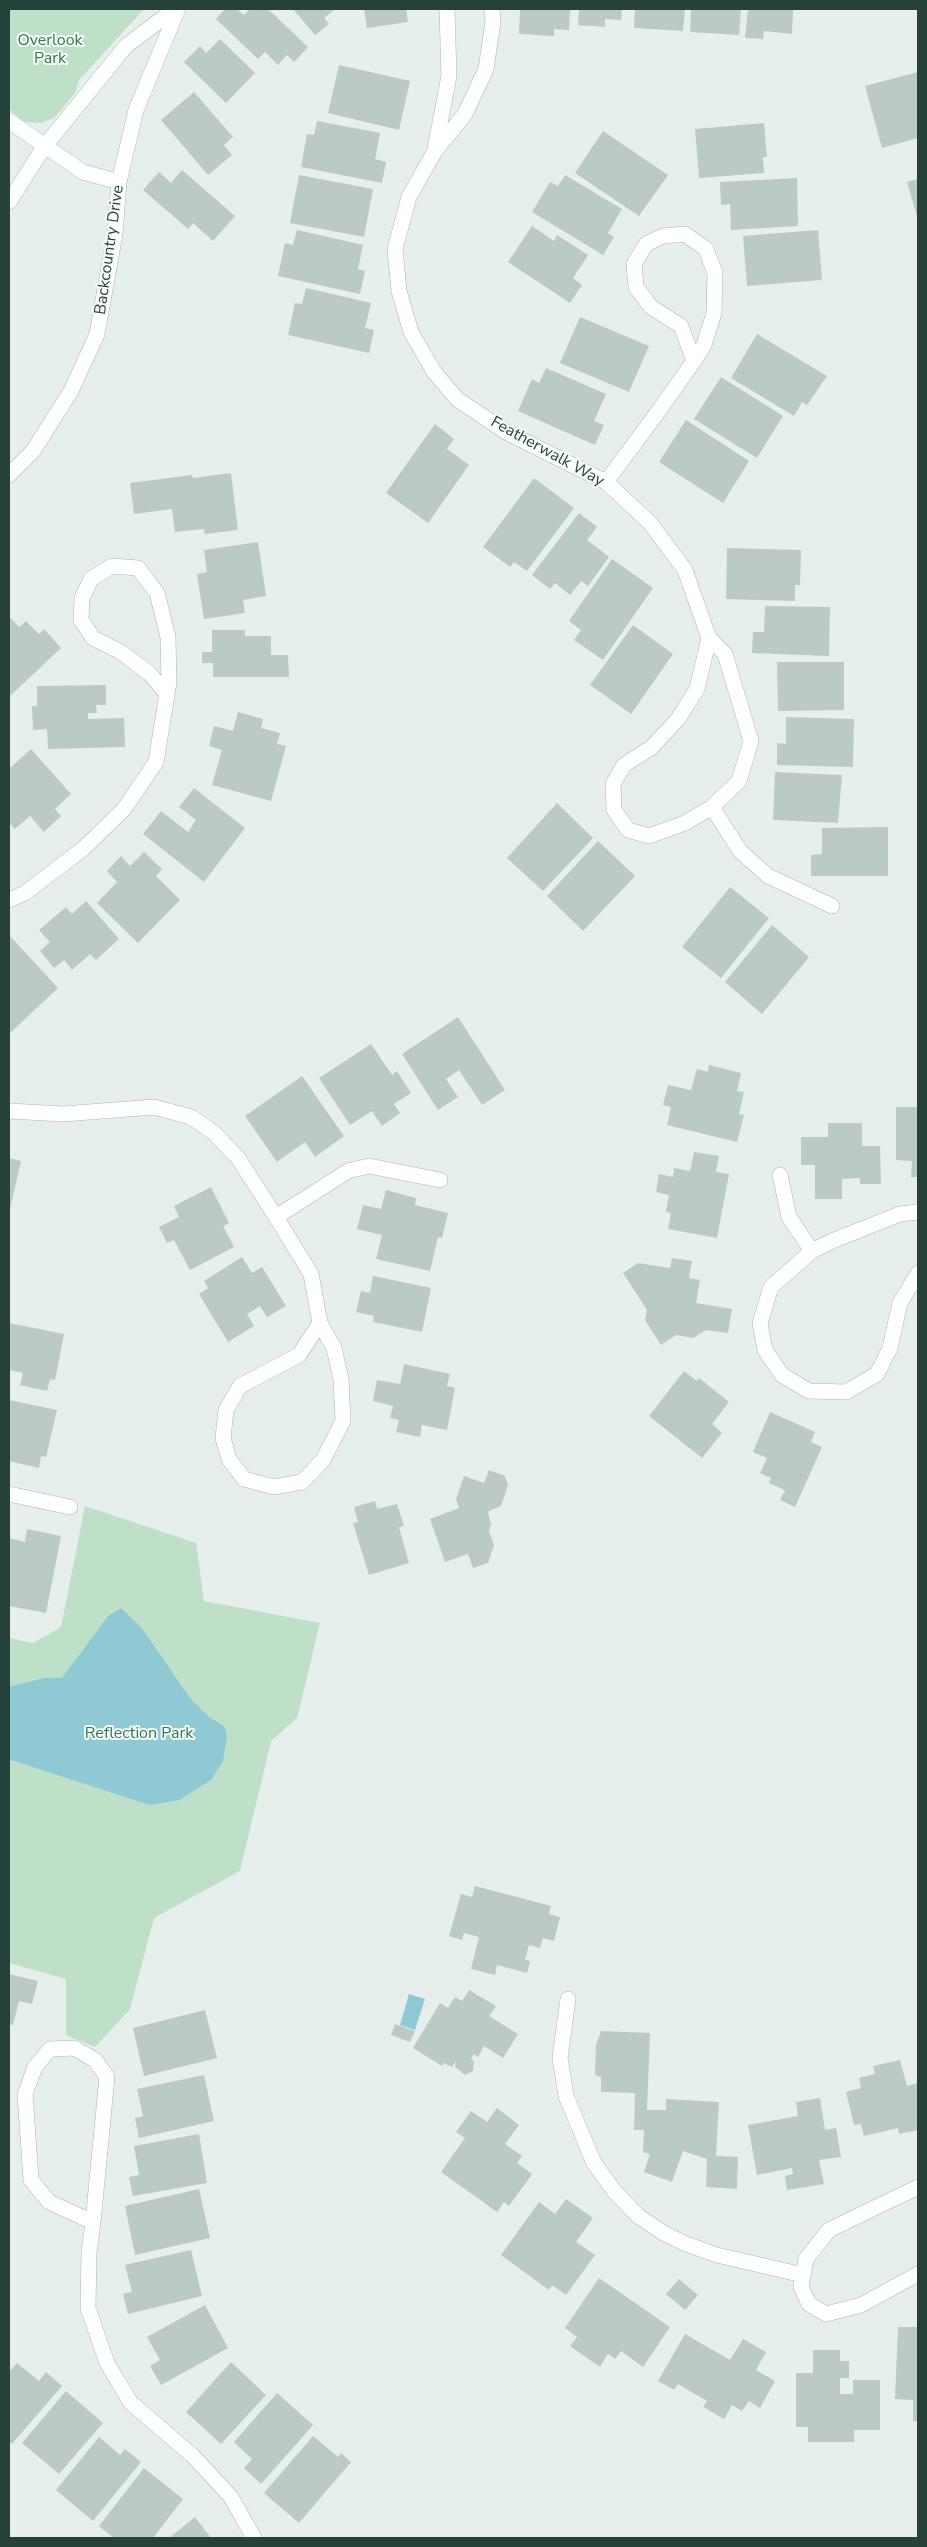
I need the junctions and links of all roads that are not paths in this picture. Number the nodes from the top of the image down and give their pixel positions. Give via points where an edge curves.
1 (176, 9) edge
2 (448, 9) edge
3 (492, 9) edge
4 (9, 121) edge
5 (44, 147) junction
6 (435, 151) junction
7 (119, 182) junction
8 (9, 202) edge
9 (694, 360) junction
10 (9, 475) edge
11 (606, 482) junction
12 (709, 638) junction
13 (167, 694) junction
14 (712, 808) junction
15 (9, 900) edge
16 (832, 906) dead end
17 (9, 1111) edge
18 (780, 1175) dead end
19 (440, 1180) dead end
20 (918, 1212) edge
21 (276, 1217) junction
22 (812, 1251) junction
23 (918, 1273) edge
24 (320, 1323) junction
25 (9, 1494) edge
26 (70, 1507) dead end
27 (568, 1999) dead end
28 (918, 2187) edge
29 (93, 2222) junction
30 (918, 2274) edge
31 (803, 2275) junction
32 (254, 2538) edge

1 - 5 street, Backcountry Drive via 126,46
1 - 7 street, Backcountry Drive via 136,110
2 - 6 street, Featherwalk Way via 449,76
3 - 6 street, Featherwalk Way via 486,69 465,114
4 - 5 street
5 - 7 street via 83,172
5 - 8 street, Backcountry Drive
6 - 11 street, Featherwalk Way via 409,197 396,249 399,291 411,332 434,372 457,399 506,432
7 - 10 street, Backcountry Drive via 115,234 97,334 67,398 33,452
9 - 9 street via 704,345 714,313 715,273 706,249 685,234 663,236 646,244 634,264 636,287 651,307 681,326
9 - 11 street
11 - 12 street, Featherwalk Way via 650,523 685,570
12 - 14 street, Featherwalk Way via 725,654 751,741 739,781
12 - 14 street, Featherwalk Way via 696,688 678,719 651,748 624,765 613,784 614,810 628,830 649,836 686,823
13 - 13 street via 168,637 157,593 138,568 112,566 91,578 82,598 81,620 93,638 121,652 150,674
13 - 15 street via 156,762 124,810 84,848 25,893
14 - 16 street via 740,852 768,876
17 - 21 street via 63,1114 154,1107 191,1117 213,1132 238,1158
18 - 22 street via 789,1217
19 - 21 street via 369,1166 348,1171
20 - 22 street via 900,1214
21 - 24 street via 311,1274
22 - 23 street via 771,1287 760,1323 765,1350 782,1375 810,1391 846,1392 876,1374 890,1348 900,1303
24 - 24 street via 299,1355 240,1386 226,1410 222,1438 230,1459 244,1478 274,1487 302,1482 323,1460 342,1421 341,1379 334,1348
25 - 26 street
27 - 31 street via 560,2058 566,2096 594,2163 615,2192 638,2216 686,2244 716,2255
28 - 31 street via 829,2230 806,2259
29 - 29 street via 107,2077 95,2060 74,2048 50,2049 34,2068 25,2094 31,2180 50,2202
29 - 32 street via 88,2308 107,2363 131,2403 193,2456 231,2497
30 - 31 street via 861,2305 826,2314 809,2304 801,2287

